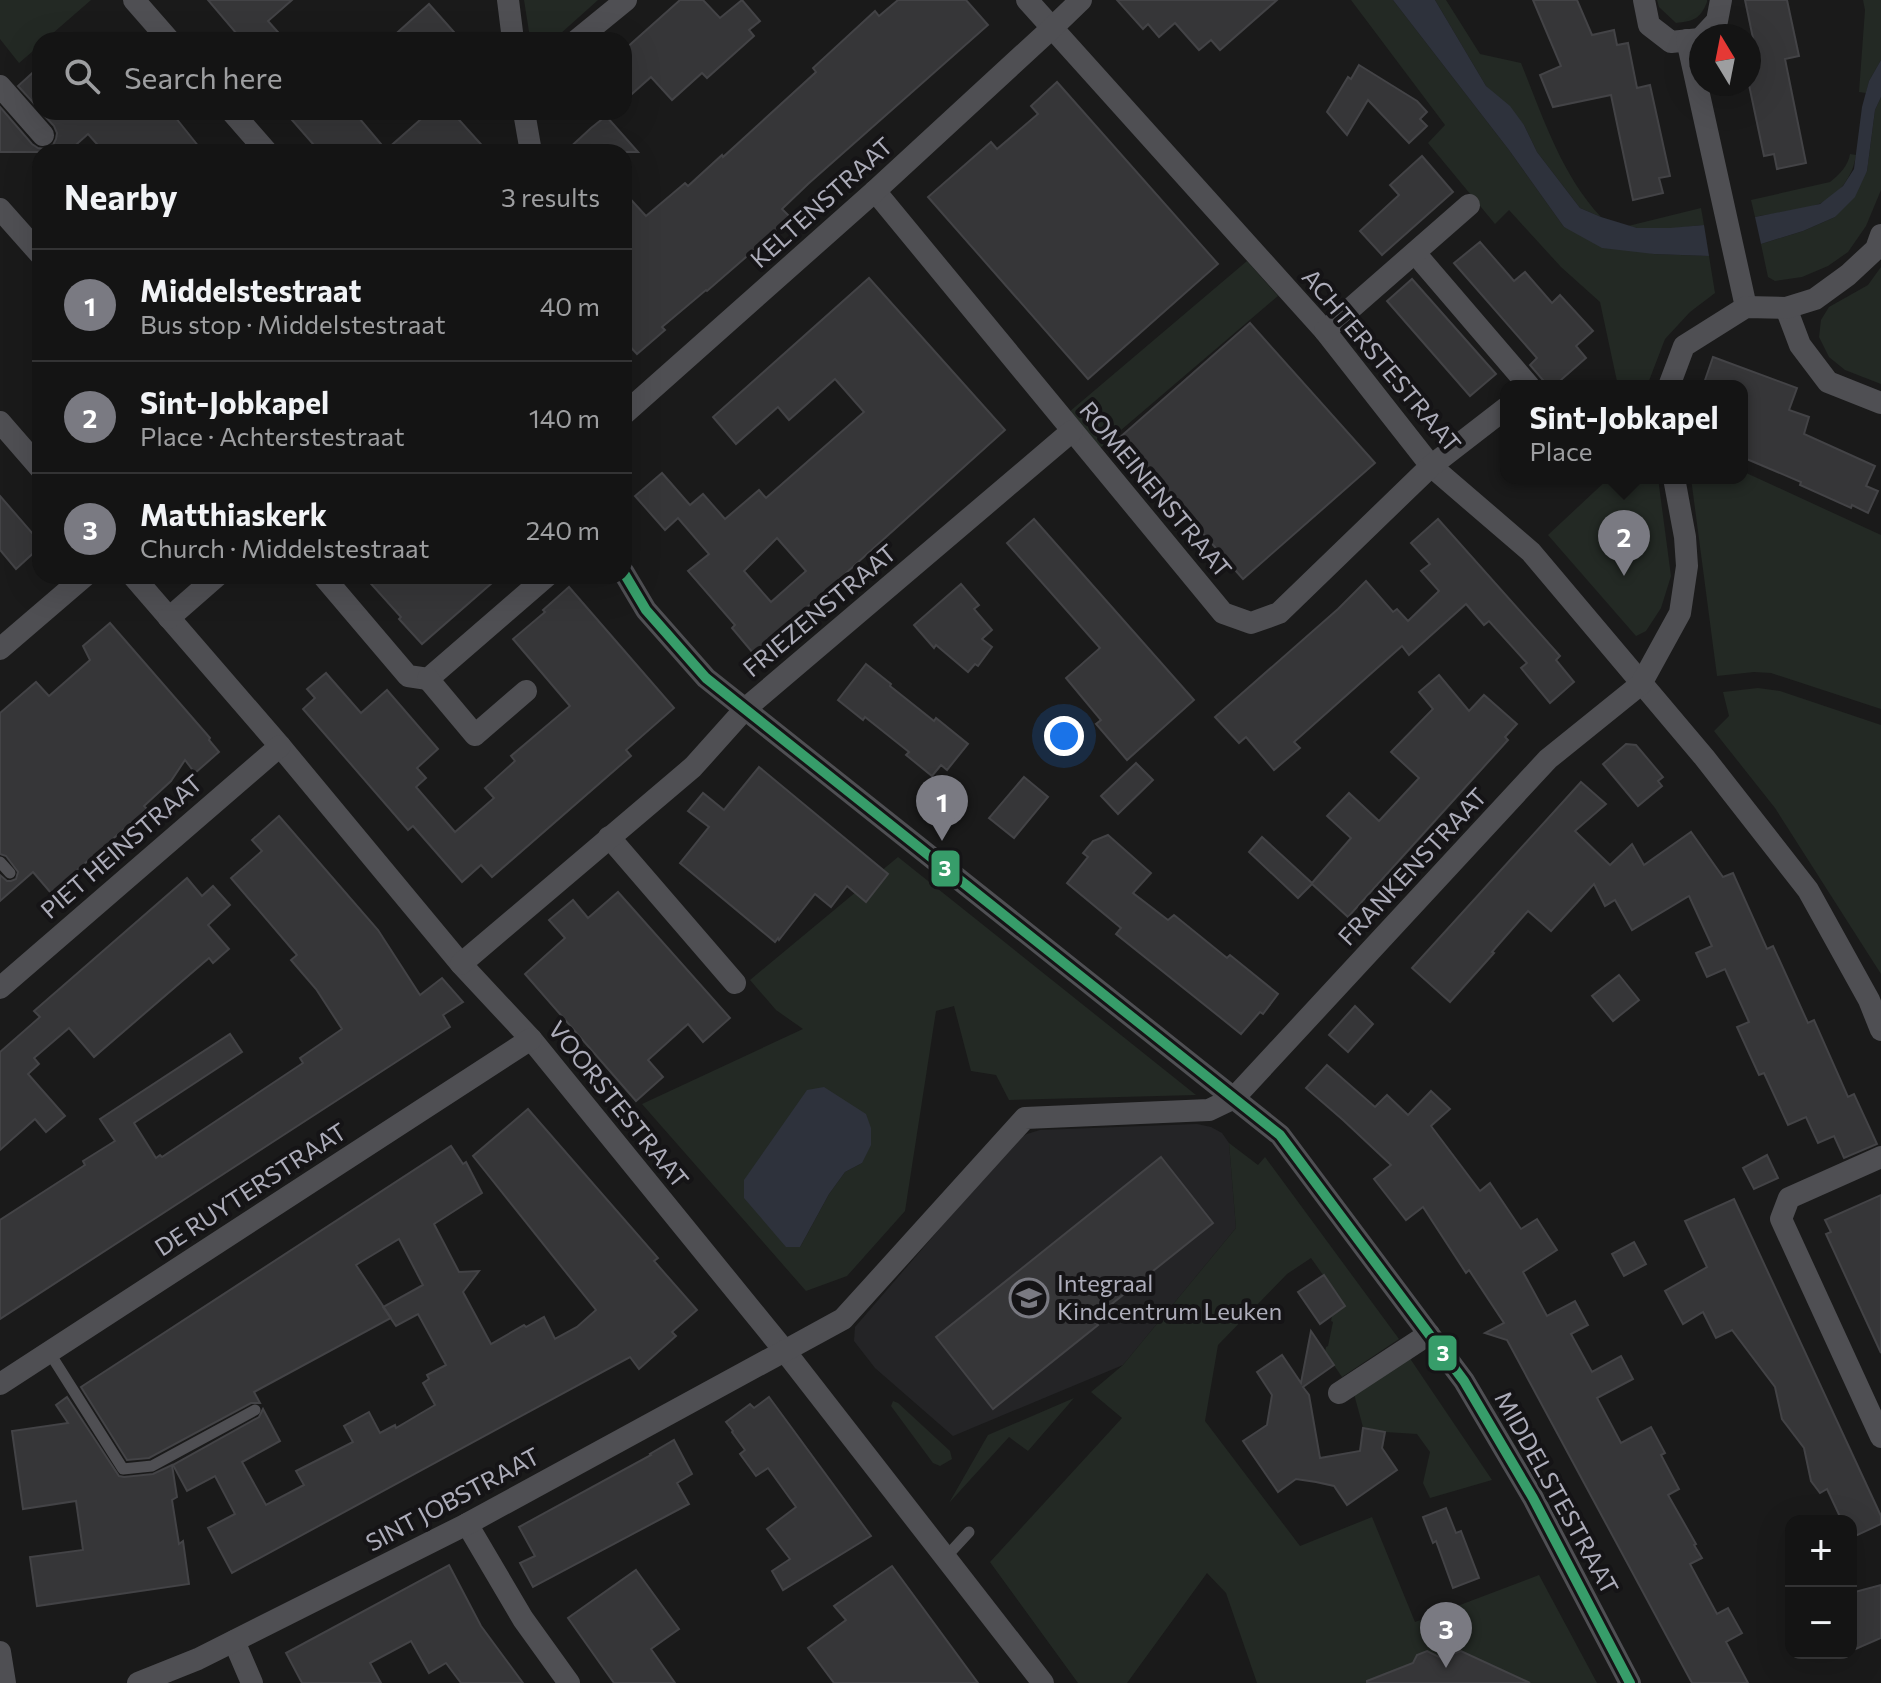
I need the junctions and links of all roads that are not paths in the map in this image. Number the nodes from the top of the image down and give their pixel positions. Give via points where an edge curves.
1 (508, 0) edge
2 (626, 0) edge
3 (1027, 0) edge
4 (1081, 0) edge
5 (1644, 0) edge
6 (1721, 0) edge
7 (136, 1) edge
8 (1713, 24) edge
9 (1052, 28) junction
10 (162, 32) edge
11 (512, 32) edge
12 (587, 32) edge
13 (1689, 39) edge
14 (0, 86) edge
15 (1708, 96) edge
16 (239, 120) edge
17 (525, 120) edge
18 (43, 135) dead end
19 (260, 144) edge
20 (530, 144) edge
21 (875, 191) junction
22 (1469, 205) dead end
23 (0, 209) edge
24 (1881, 235) edge
25 (32, 245) edge
26 (1415, 253) junction
27 (1746, 307) junction
28 (1786, 308) junction
29 (1325, 331) junction
30 (1524, 380) edge
31 (1671, 380) edge
32 (1881, 403) edge
33 (632, 407) edge
34 (1500, 413) edge
35 (0, 422) edge
36 (1072, 431) junction
37 (32, 459) edge
38 (1431, 466) junction
39 (1675, 484) edge
40 (76, 584) edge
41 (140, 584) edge
42 (208, 584) edge
43 (330, 584) edge
44 (538, 584) edge
45 (631, 584) edge
46 (169, 618) junction
47 (0, 649) edge
48 (428, 679) junction
49 (1641, 684) junction
50 (526, 691) dead end
51 (745, 709) junction
52 (280, 746) junction
53 (609, 837) junction
54 (0, 862) edge
55 (10, 873) dead end
56 (461, 964) junction
57 (735, 983) dead end
58 (0, 988) edge
59 (1881, 1030) edge
60 (531, 1039) junction
61 (1234, 1098) junction
62 (1881, 1157) edge
63 (1429, 1334) junction
64 (784, 1350) junction
65 (49, 1352) junction
66 (0, 1384) edge
67 (1339, 1393) dead end
68 (255, 1410) dead end
69 (1881, 1437) edge
70 (467, 1524) junction
71 (969, 1532) dead end
72 (945, 1558) junction
73 (234, 1641) junction
74 (0, 1652) edge
75 (5, 1683) edge
76 (138, 1683) edge
77 (252, 1683) edge
78 (569, 1683) edge
79 (1043, 1683) edge
80 (1630, 1683) edge

1 - 11 street
2 - 12 street
3 - 9 street, ACHTERSTESTRAAT
4 - 9 street, KELTENSTRAAT
5 - 13 street via 1649,25 1671,42
6 - 8 street
7 - 10 street
9 - 21 street, KELTENSTRAAT
9 - 29 street, ACHTERSTESTRAAT
14 - 18 street
15 - 27 street
16 - 19 street
17 - 20 street
21 - 33 street, KELTENSTRAAT
21 - 36 street, ROMEINENSTRAAT
22 - 26 street
23 - 25 street
24 - 28 street via 1876,249 1848,275 1815,299
26 - 29 street
26 - 30 street
27 - 28 street
27 - 31 street via 1684,346
28 - 32 street via 1800,345 1828,382
29 - 38 street, ACHTERSTESTRAAT
34 - 38 street, ROMEINENSTRAAT
35 - 37 street
36 - 38 street, ROMEINENSTRAAT via 1223,613 1251,623 1279,613
36 - 51 street, FRIEZENSTRAAT
38 - 49 street, ACHTERSTESTRAAT via 1531,552
39 - 49 street via 1687,566 1680,613
40 - 47 street
41 - 46 street, VOORSTESTRAAT
42 - 46 street
43 - 48 street via 408,676
44 - 48 street
45 - 51 street, MIDDELSTESTRAAT via 646,610 706,678
46 - 52 street, VOORSTESTRAAT
48 - 50 street via 475,735
49 - 59 street, ACHTERSTESTRAAT via 1808,890
49 - 61 street, FRANKENSTRAAT via 1548,759
51 - 53 street, FRIEZENSTRAAT via 693,767
51 - 61 street, MIDDELSTESTRAAT
52 - 56 street, VOORSTESTRAAT
52 - 58 street, PIET HEINSTRAAT
53 - 56 street, FRIEZENSTRAAT
53 - 57 street
54 - 55 lane
56 - 60 street, VOORSTESTRAAT
60 - 64 street, VOORSTESTRAAT
60 - 65 street, DE RUYTERSTRAAT
61 - 63 street, MIDDELSTESTRAAT via 1280,1135
61 - 64 street, SINT JOBSTRAAT via 1209,1110 1025,1118 843,1319
62 - 69 street via 1789,1198 1781,1219
63 - 67 street
63 - 80 street, MIDDELSTESTRAAT via 1464,1381 1533,1498
64 - 70 street, SINT JOBSTRAAT
64 - 72 street, VOORSTESTRAAT
65 - 66 street, DE RUYTERSTRAAT
65 - 68 lane via 123,1469 152,1466
70 - 73 street, SINT JOBSTRAAT
70 - 78 street via 523,1619
71 - 72 lane
72 - 79 street, VOORSTESTRAAT
73 - 76 street, SINT JOBSTRAAT
73 - 77 street
74 - 75 street

